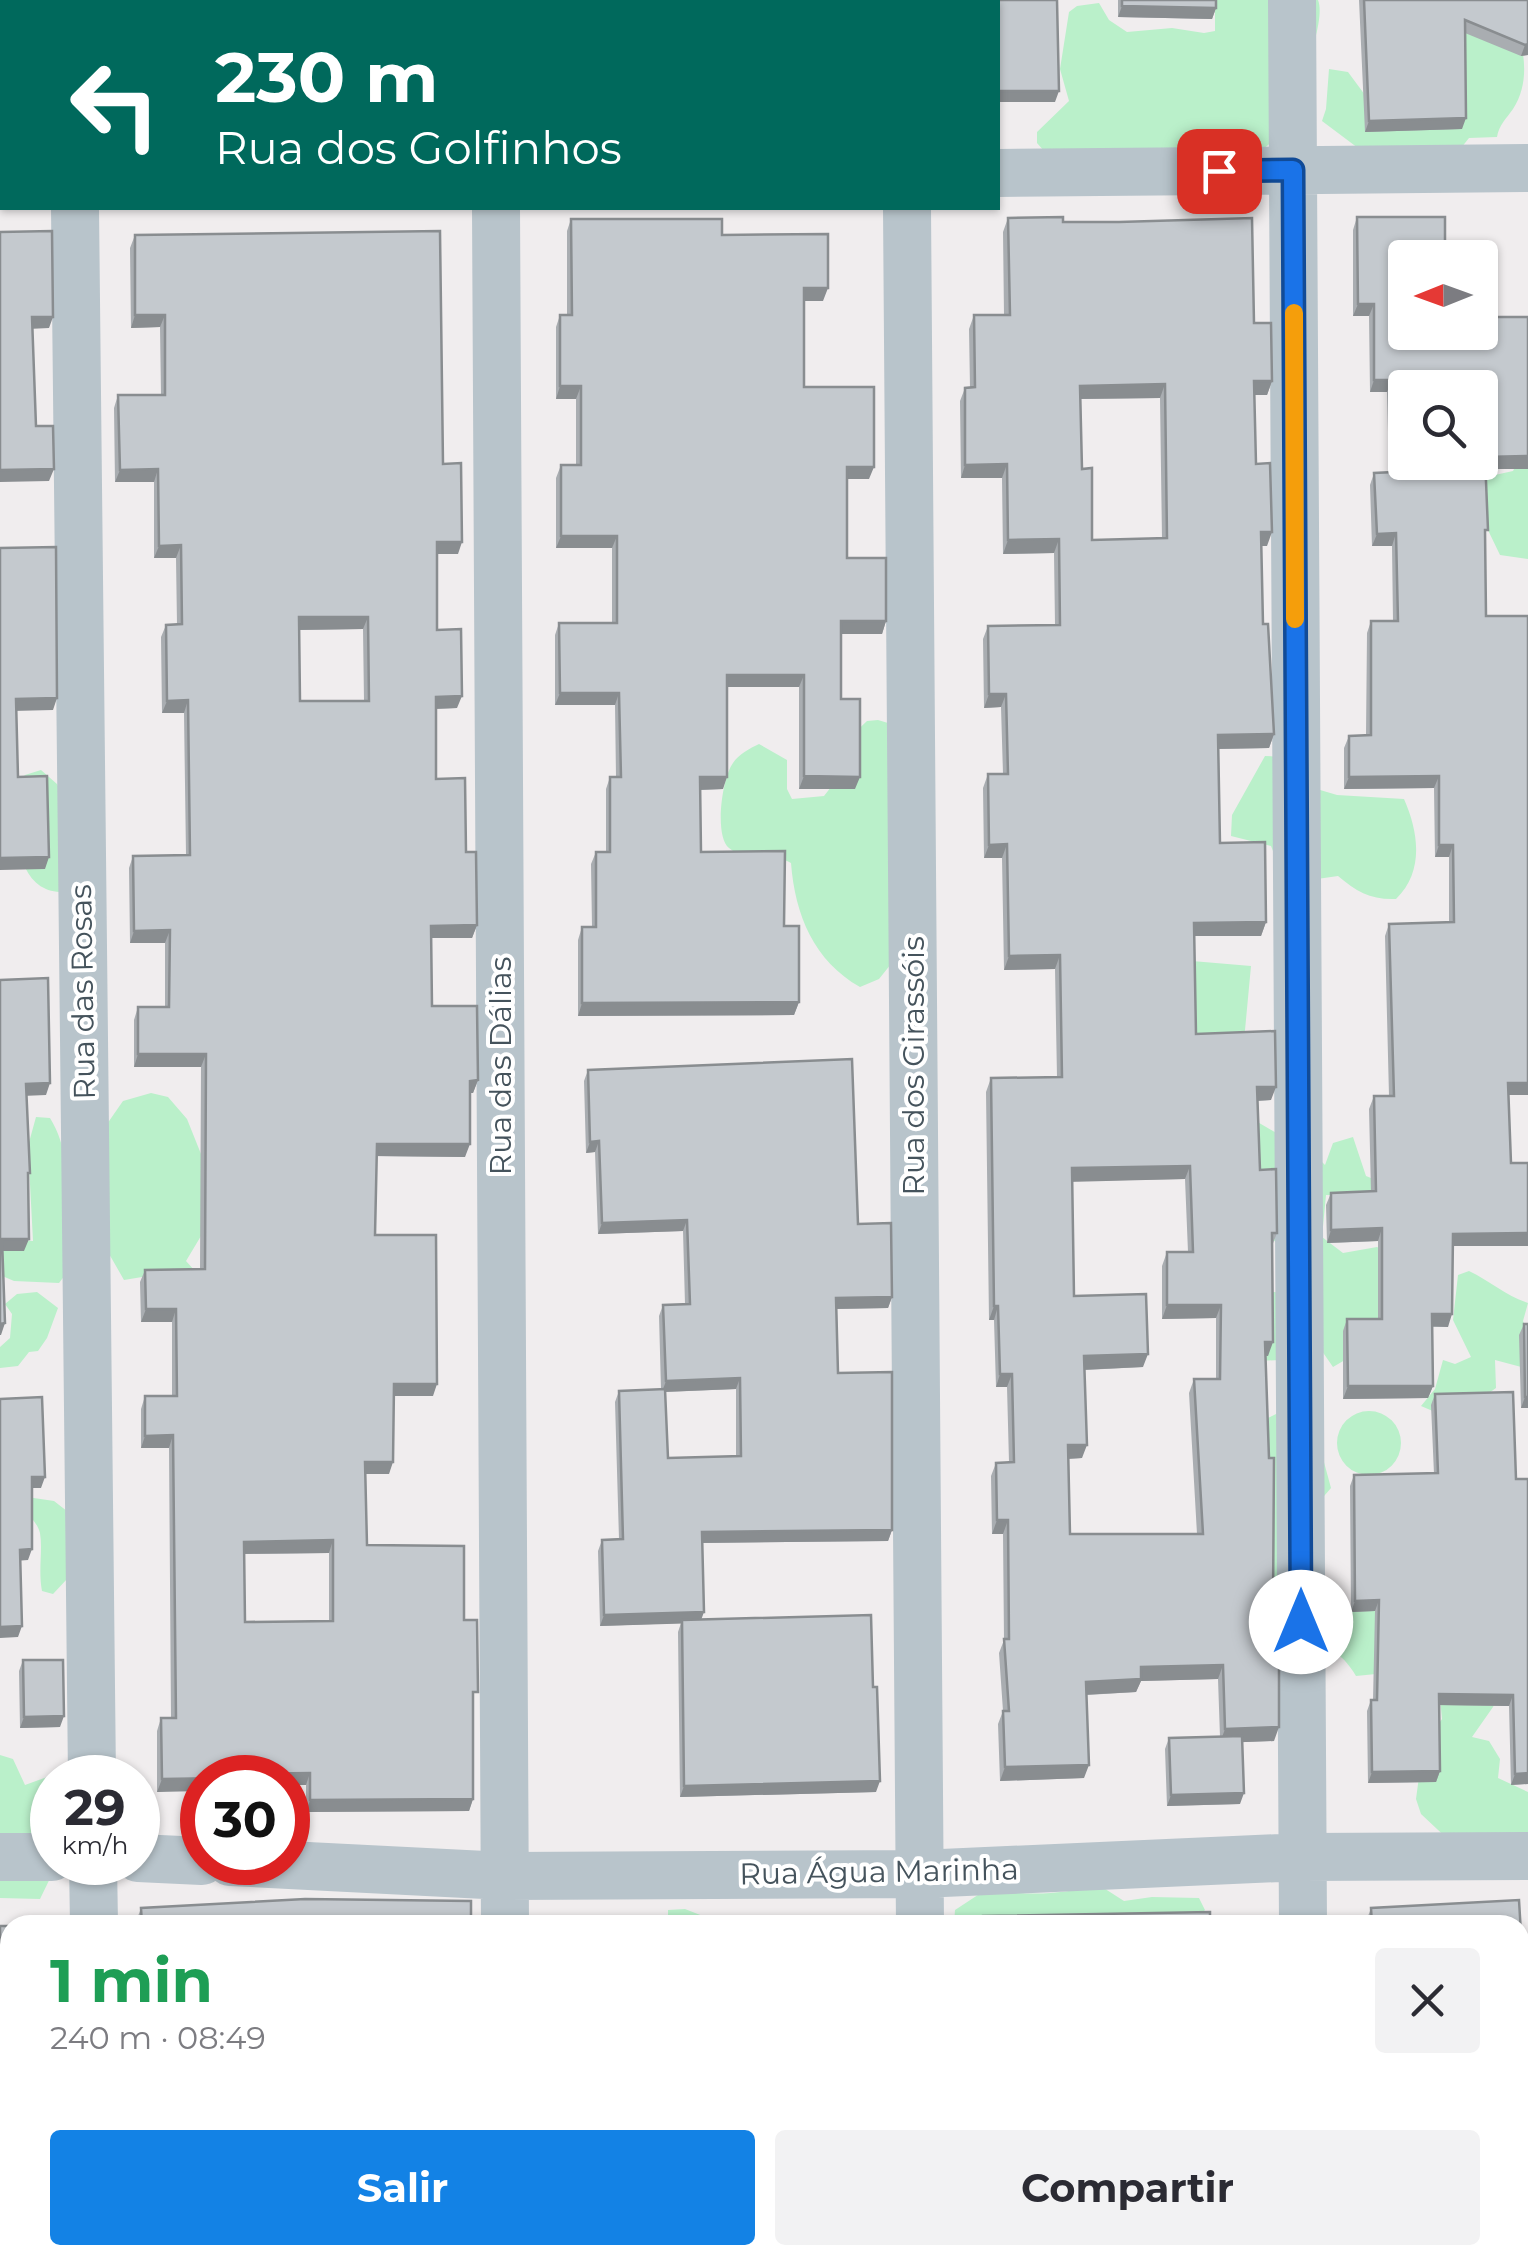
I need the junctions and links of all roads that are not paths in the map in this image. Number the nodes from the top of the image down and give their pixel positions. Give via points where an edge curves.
1 (1292, 0) edge
2 (1528, 168) edge
3 (1293, 170) junction
4 (1000, 174) edge
5 (75, 210) edge
6 (496, 210) edge
7 (907, 210) edge
8 (92, 1755) edge
9 (30, 1856) edge
10 (1528, 1856) edge
11 (0, 1857) edge
12 (1302, 1857) junction
13 (310, 1866) edge
14 (920, 1874) junction
15 (505, 1876) junction
16 (93, 1885) edge
17 (94, 1915) edge
18 (506, 1915) edge
19 (920, 1915) edge
20 (1304, 1915) edge

1 - 3 street
2 - 3 street
3 - 4 street
3 - 12 street
5 - 8 street, Rua das Rosas
6 - 15 street, Rua das Dálias
7 - 14 street, Rua dos Girassóis
9 - 11 street
10 - 12 street, Rua Água Marinha
12 - 14 street, Rua Água Marinha
12 - 20 street
13 - 15 street, Rua Água Marinha
14 - 15 street, Rua Água Marinha
14 - 19 street, Rua dos Girassóis
15 - 18 street, Rua das Dálias
16 - 17 street

